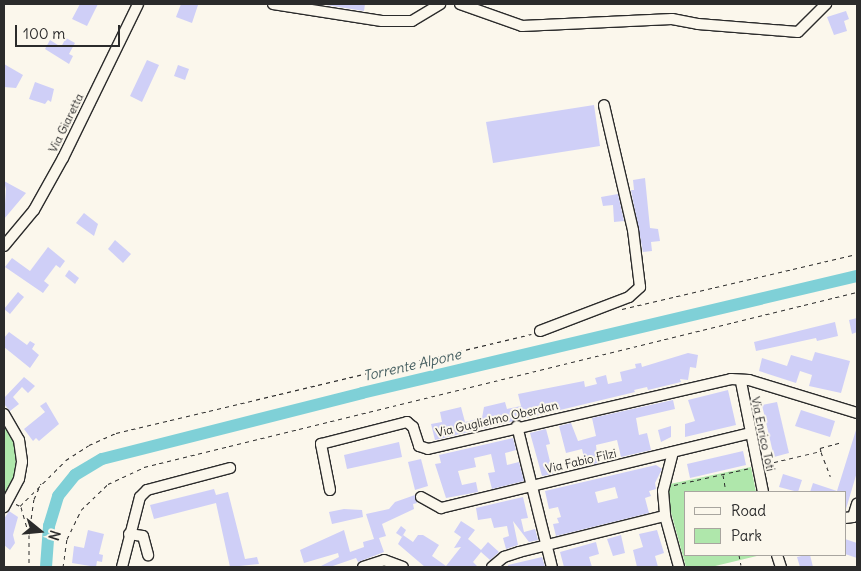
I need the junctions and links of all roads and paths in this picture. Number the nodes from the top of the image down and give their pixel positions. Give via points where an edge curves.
1 (138, 4) edge
2 (273, 4) edge
3 (440, 4) edge
4 (460, 4) edge
5 (826, 4) edge
6 (604, 105) dead end
7 (4, 246) edge
8 (857, 254) edge
9 (857, 292) edge
10 (621, 310) dead end
11 (540, 331) joint
12 (742, 382) junction
13 (857, 413) edge
14 (4, 414) edge
15 (517, 426) junction
16 (750, 432) junction
17 (821, 451) dead end
18 (673, 452) junction
19 (230, 468) dead end
20 (723, 474) dead end
21 (830, 476) dead end
22 (43, 480) junction
23 (531, 485) junction
24 (330, 490) dead end
25 (726, 491) edge
26 (764, 491) edge
27 (421, 496) dead end
28 (6, 503) edge
29 (857, 504) edge
30 (20, 506) junction
31 (666, 516) junction
32 (846, 518) edge
33 (129, 534) junction
34 (29, 535) junction
35 (547, 545) junction
36 (148, 555) dead end
37 (738, 556) edge
38 (497, 566) edge
39 (741, 566) dead end
40 (28, 567) edge
41 (63, 567) edge
42 (122, 567) edge
43 (364, 567) edge
44 (403, 567) edge
45 (552, 567) edge
46 (679, 567) edge

1 - 7 street, Via Giaretta via 63,158 34,210
2 - 3 street via 382,21 412,21
4 - 5 street via 522,26 672,18 698,24 798,32
6 - 11 street via 633,230 640,287 629,297
8 - 10 path
9 - 41 path via 144,467 108,484 80,510 67,539
11 - 22 path via 116,434 89,445
12 - 13 street, Via Guglielmo Oberdan via 749,380
12 - 15 street, Via Guglielmo Oberdan via 731,378
12 - 16 street, Via Enrico Toti
14 - 28 street via 22,449 20,472
15 - 23 street
15 - 24 street, Via Guglielmo Oberdan via 428,449 419,446 413,427 407,422 321,444
16 - 18 street, Via Fabio Filzi
16 - 26 street, Via Enrico Toti
17 - 21 path
18 - 23 street, Via Fabio Filzi
18 - 31 street via 663,491
19 - 33 street via 147,490 140,497
20 - 25 path
22 - 30 path
22 - 34 path via 34,499
23 - 27 street, Via Fabio Filzi via 441,508
23 - 35 street
28 - 30 path
29 - 32 street via 853,517
30 - 34 path
31 - 35 street
31 - 46 street
33 - 36 street via 143,536
33 - 42 street
34 - 40 path
35 - 38 street via 504,557
35 - 45 street
37 - 39 path
43 - 44 street via 384,560

